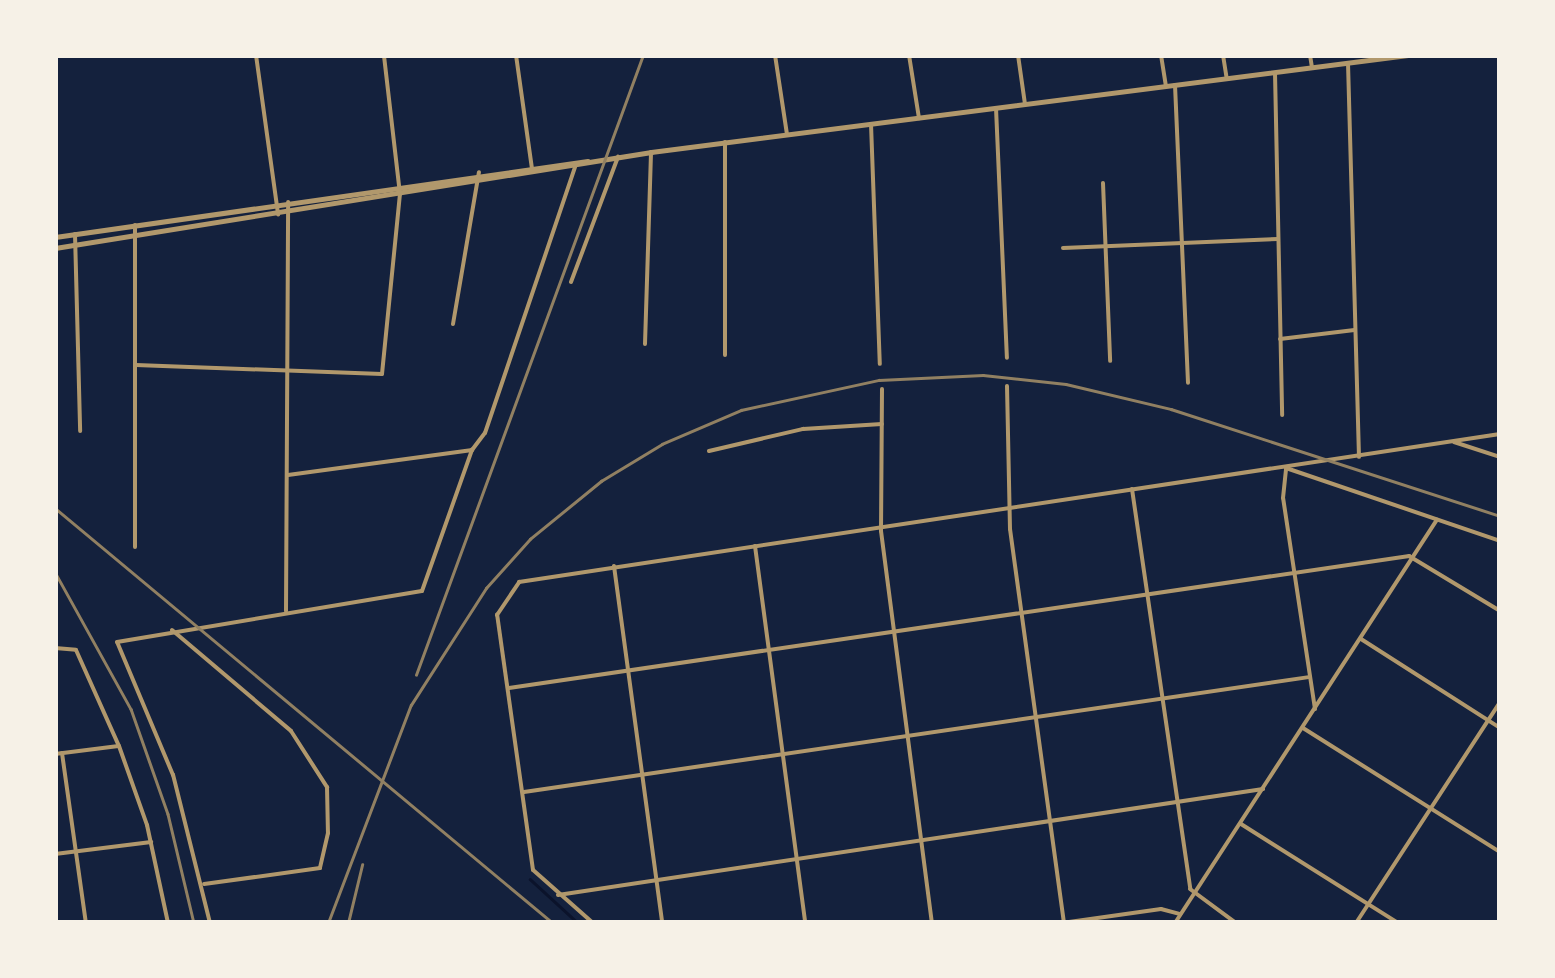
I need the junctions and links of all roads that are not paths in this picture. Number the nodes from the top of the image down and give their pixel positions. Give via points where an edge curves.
1 (256, 55) edge
2 (384, 55) edge
3 (516, 55) edge
4 (775, 55) edge
5 (910, 55) edge
6 (1018, 55) edge
7 (1162, 55) edge
8 (1223, 55) edge
9 (1310, 55) edge
10 (1408, 55) edge
11 (1348, 63) junction
12 (1312, 68) junction
13 (1275, 72) junction
14 (1226, 79) junction
15 (1166, 86) junction
16 (1175, 86) junction
17 (1025, 104) junction
18 (996, 108) junction
19 (919, 118) junction
20 (871, 124) junction
21 (787, 134) junction
22 (725, 142) junction
23 (651, 152) junction
24 (618, 157) junction
25 (592, 161) junction
26 (532, 164) junction
27 (574, 166) junction
28 (479, 172) junction
29 (533, 173) junction
30 (478, 182) junction
31 (1103, 183) dead end
32 (399, 185) junction
33 (400, 194) junction
34 (288, 202) junction
35 (277, 204) junction
36 (289, 212) junction
37 (278, 214) junction
38 (135, 225) junction
39 (75, 234) junction
40 (135, 235) junction
41 (55, 237) edge
42 (1278, 239) junction
43 (1183, 243) junction
44 (76, 245) junction
45 (1106, 246) junction
46 (55, 248) edge
47 (1063, 248) dead end
48 (571, 282) dead end
49 (453, 324) dead end
50 (1355, 330) junction
51 (1280, 339) junction
52 (645, 344) dead end
53 (726, 355) dead end
54 (1006, 358) dead end
55 (1110, 361) dead end
56 (880, 364) dead end
57 (136, 365) junction
58 (287, 372) junction
59 (1188, 384) dead end
60 (1007, 386) dead end
61 (882, 389) dead end
62 (1282, 414) dead end
63 (882, 424) junction
64 (80, 430) dead end
65 (1500, 434) edge
66 (1450, 441) junction
67 (472, 450) junction
68 (709, 451) dead end
69 (1500, 456) edge
70 (1360, 457) junction
71 (1286, 468) junction
72 (287, 476) junction
73 (1132, 488) junction
74 (1010, 508) junction
75 (1437, 520) junction
76 (881, 525) junction
77 (1500, 541) edge
78 (754, 544) junction
79 (135, 547) dead end
80 (1414, 556) junction
81 (614, 565) junction
82 (1295, 574) junction
83 (1148, 595) junction
84 (286, 611) junction
85 (1500, 611) edge
86 (1023, 612) junction
87 (172, 630) junction
88 (894, 631) junction
89 (1362, 639) junction
90 (55, 648) edge
91 (769, 649) junction
92 (628, 671) junction
93 (1309, 677) junction
94 (509, 688) junction
95 (1161, 696) junction
96 (1500, 702) edge
97 (1314, 709) junction
98 (1037, 716) junction
99 (1488, 720) junction
100 (1303, 728) junction
101 (1500, 728) edge
102 (908, 735) junction
103 (119, 746) junction
104 (58, 753) edge
105 (781, 753) junction
106 (643, 776) junction
107 (1263, 789) junction
108 (524, 792) junction
109 (1177, 799) junction
110 (1430, 807) junction
111 (1051, 819) junction
112 (1240, 823) junction
113 (922, 838) junction
114 (151, 842) junction
115 (76, 851) junction
116 (1500, 852) edge
117 (55, 854) edge
118 (796, 857) junction
119 (657, 878) junction
120 (204, 884) junction
121 (558, 894) junction
122 (1192, 895) junction
123 (1368, 904) junction
124 (1180, 914) junction
125 (86, 923) edge
126 (168, 923) edge
127 (210, 923) edge
128 (592, 923) edge
129 (662, 923) edge
130 (804, 923) edge
131 (932, 923) edge
132 (1063, 923) edge
133 (1175, 923) edge
134 (1236, 923) edge
135 (1356, 923) edge
136 (1398, 923) edge

1 - 35 street
2 - 32 street
3 - 26 street
4 - 21 street
5 - 19 street
6 - 17 street
7 - 15 street
8 - 14 street
9 - 12 street
10 - 11 street
11 - 12 street
11 - 50 street
12 - 13 street
13 - 14 street
13 - 42 street
14 - 16 street
15 - 16 street
15 - 17 street
16 - 43 street
17 - 18 street
18 - 19 street
18 - 54 street
19 - 20 street
20 - 21 street
20 - 56 street
21 - 22 street
22 - 23 street
22 - 53 street
23 - 24 street
23 - 52 street
24 - 25 street
24 - 48 street
25 - 26 street
25 - 27 street
26 - 28 street
26 - 29 street
27 - 29 street
27 - 67 street via 485,433
28 - 30 street
28 - 32 street
29 - 30 street
30 - 33 street
30 - 49 street
31 - 45 street
32 - 33 street
32 - 34 street
33 - 36 street
33 - 58 street via 382,374
34 - 35 street
34 - 36 street
35 - 37 street
35 - 38 street
36 - 37 street
36 - 58 street
37 - 40 street
38 - 39 street
38 - 40 street
39 - 41 street
39 - 44 street
40 - 44 street
40 - 57 street
42 - 43 street
42 - 51 street
43 - 45 street
43 - 59 street
44 - 46 street
44 - 64 street
45 - 47 street
45 - 55 street
50 - 51 street
50 - 70 street
51 - 62 street
57 - 58 street
57 - 79 street
58 - 72 street
60 - 74 street
61 - 63 street
63 - 68 street via 804,429
63 - 76 street
65 - 66 street
66 - 69 street
66 - 70 street
67 - 72 street
67 - 84 street via 422,591
70 - 71 street
71 - 73 street
71 - 75 street
71 - 82 street via 1283,498
72 - 84 street
73 - 74 street
73 - 83 street
74 - 76 street
74 - 86 street
75 - 77 street
75 - 80 street
76 - 78 street
76 - 88 street
78 - 81 street
78 - 91 street
80 - 82 street
80 - 85 street
80 - 89 street
81 - 92 street
81 - 94 street via 519,582 498,611
82 - 83 street
82 - 93 street
83 - 86 street
83 - 95 street
84 - 87 street
86 - 88 street
86 - 98 street
87 - 120 street via 118,642 170,764
87 - 120 street via 291,731 323,776 328,832 318,870
88 - 91 street
88 - 102 street
89 - 97 street
89 - 99 street
90 - 103 street via 72,646
91 - 92 street
91 - 105 street
92 - 94 street
92 - 106 street
93 - 95 street
93 - 97 street
94 - 108 street
95 - 98 street
95 - 109 street
96 - 99 street
97 - 100 street
98 - 102 street
98 - 111 street
99 - 101 street
99 - 110 street
100 - 107 street
100 - 110 street
102 - 105 street
102 - 113 street
103 - 104 street
103 - 114 street
104 - 115 street
105 - 106 street
105 - 118 street
106 - 108 street
106 - 119 street
107 - 109 street
107 - 112 street
108 - 121 street via 535,872
109 - 111 street
109 - 122 street
110 - 116 street
110 - 123 street
111 - 113 street
111 - 132 street
112 - 122 street
112 - 123 street
113 - 118 street
113 - 131 street
114 - 115 street
114 - 126 street
115 - 117 street
115 - 125 street
118 - 119 street
118 - 130 street
119 - 121 street
119 - 129 street
120 - 127 street
121 - 128 street
122 - 124 street
122 - 134 street
123 - 135 street
123 - 136 street
124 - 132 street via 1160,909
124 - 133 street

